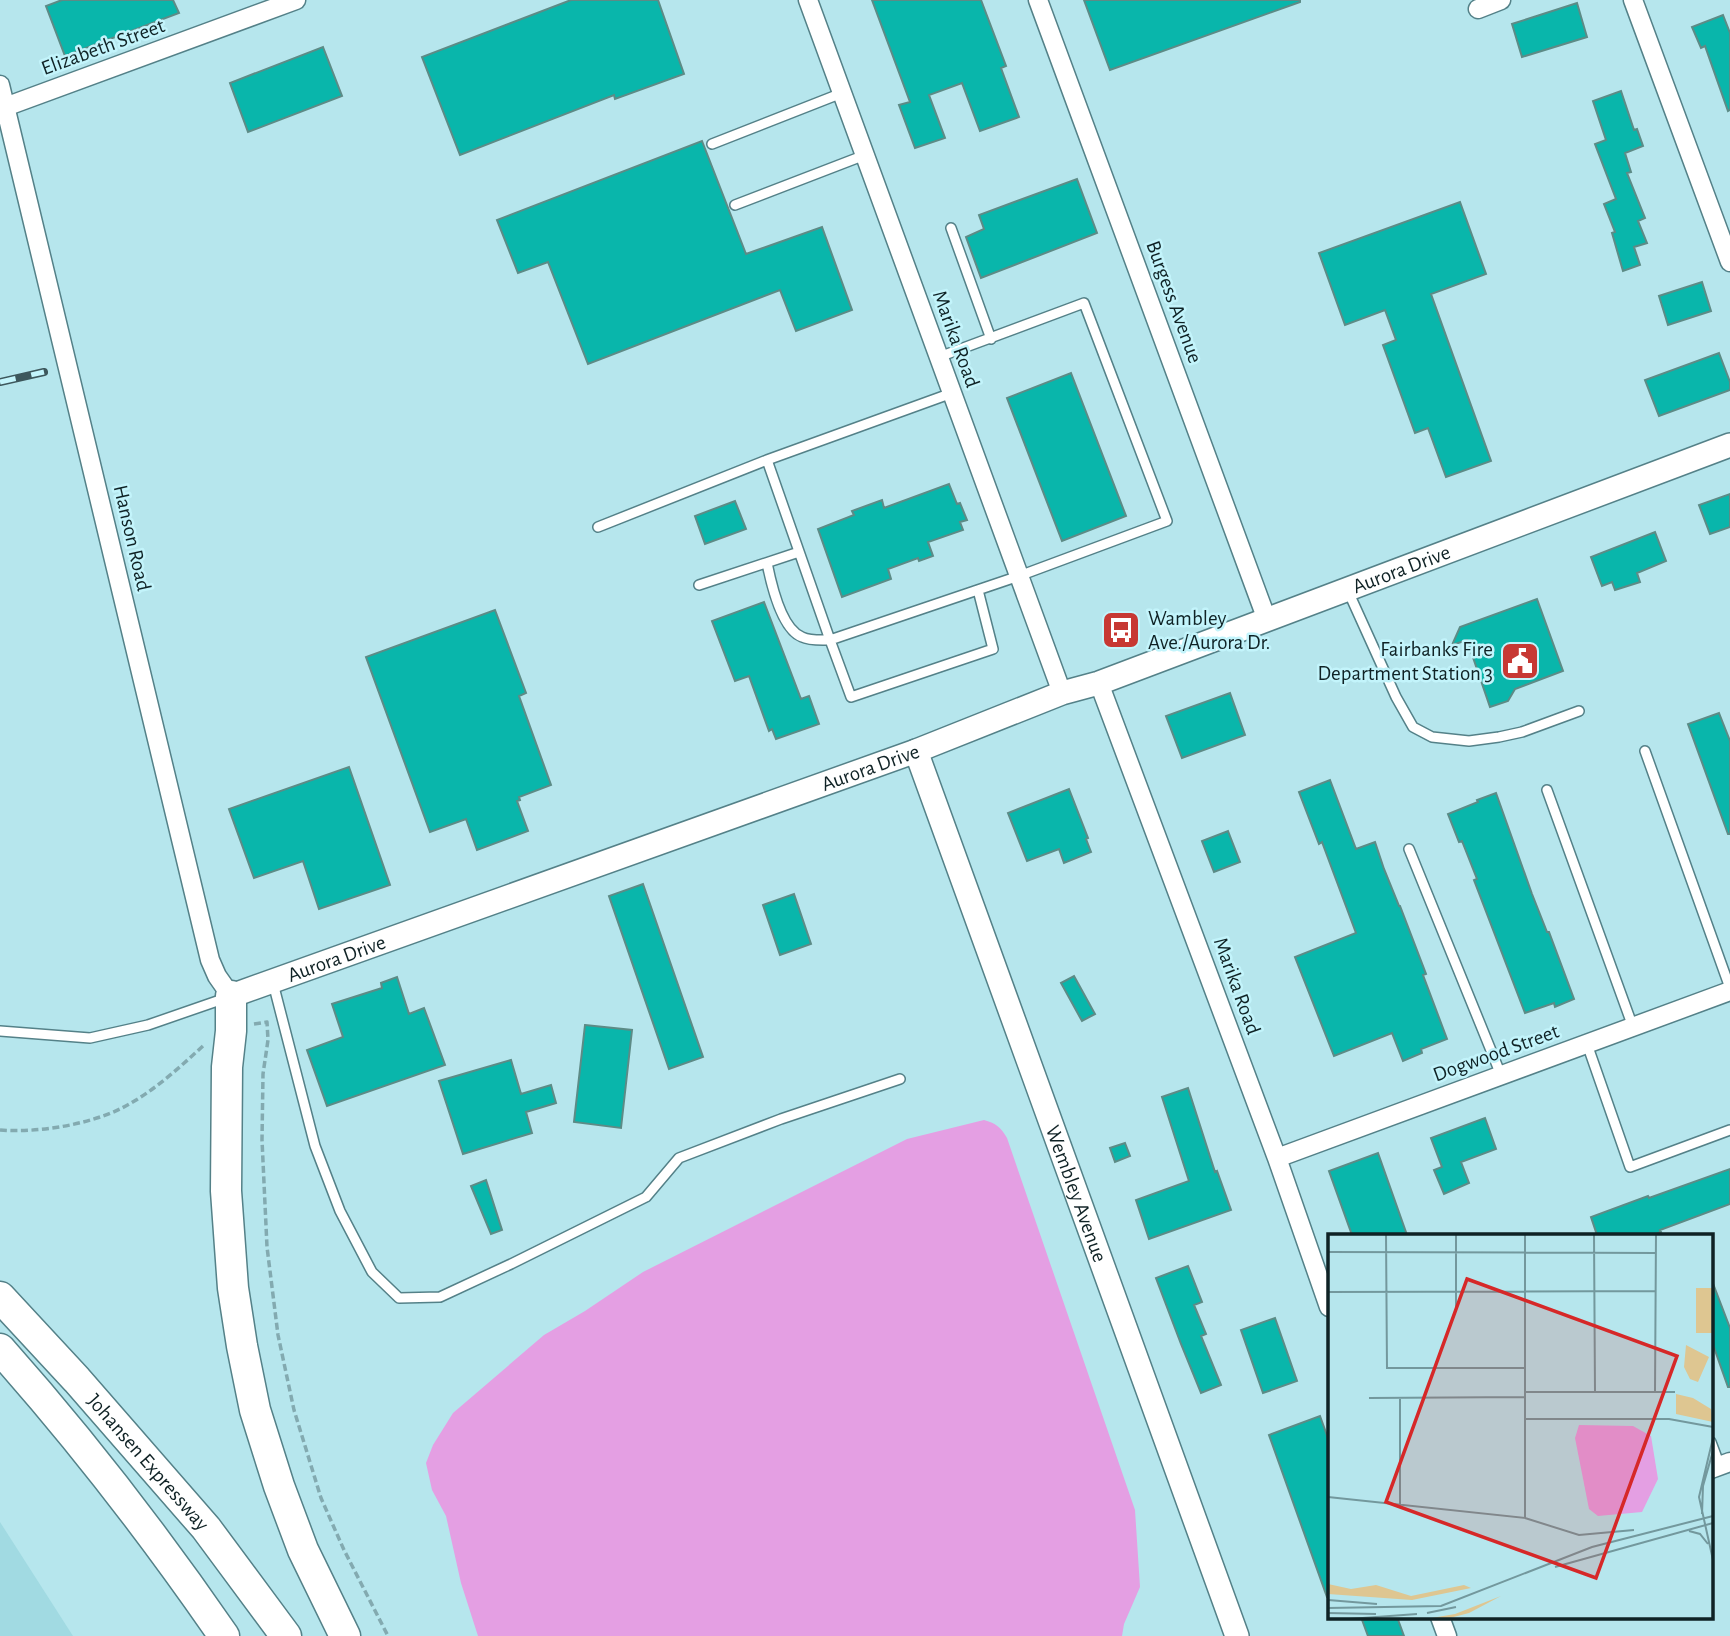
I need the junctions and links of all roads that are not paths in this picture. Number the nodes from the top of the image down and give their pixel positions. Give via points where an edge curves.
1 (296, 0) edge
2 (808, 0) edge
3 (1038, 0) edge
4 (1501, 0) edge
5 (1633, 0) edge
6 (1478, 9) dead end
7 (0, 85) edge
8 (842, 93) junction
9 (5, 107) junction
10 (712, 144) dead end
11 (865, 155) junction
12 (735, 205) dead end
13 (951, 228) dead end
14 (1730, 262) edge
15 (991, 339) junction
16 (939, 357) junction
17 (952, 393) junction
18 (1730, 445) edge
19 (767, 460) junction
20 (598, 527) dead end
21 (799, 552) junction
22 (767, 563) junction
23 (1019, 576) junction
24 (699, 585) dead end
25 (978, 590) junction
26 (1347, 590) junction
27 (1266, 620) junction
28 (830, 640) junction
29 (1099, 682) junction
30 (1062, 693) junction
31 (1579, 711) dead end
32 (916, 751) junction
33 (1644, 751) dead end
34 (1547, 790) dead end
35 (1409, 849) dead end
36 (273, 982) junction
37 (1730, 989) edge
38 (231, 996) junction
39 (1633, 1027) junction
40 (0, 1031) edge
41 (1587, 1044) junction
42 (1501, 1075) junction
43 (900, 1079) dead end
44 (1730, 1130) edge
45 (1277, 1158) junction
46 (0, 1297) edge
47 (1328, 1304) edge
48 (0, 1349) edge
49 (1712, 1444) edge
50 (1720, 1466) edge
51 (1440, 1618) edge
52 (223, 1636) edge
53 (286, 1636) edge
54 (345, 1636) edge
55 (1237, 1636) edge
56 (1447, 1636) edge

1 - 9 street, Elizabeth Street
2 - 8 street, Marika Road
3 - 27 street, Burgess Avenue
4 - 6 street
5 - 14 street
7 - 9 street, Hanson Road
8 - 10 lane
8 - 11 street, Marika Road
9 - 38 street, Hanson Road via 210,960
11 - 12 lane
11 - 16 street, Marika Road
13 - 15 lane
15 - 16 lane
15 - 23 lane via 1084,303 1167,521
16 - 17 street, Marika Road
17 - 19 lane
17 - 23 street, Marika Road
18 - 26 street, Aurora Drive
19 - 20 lane
19 - 21 lane
21 - 22 lane
21 - 28 lane
22 - 24 lane
22 - 28 lane via 775,598 793,633 805,639
23 - 25 lane
23 - 30 street, Marika Road
25 - 28 lane
25 - 28 lane via 993,649 851,698
26 - 27 street, Aurora Drive
26 - 31 lane via 1413,727 1432,737 1469,741 1522,733
27 - 29 street, Aurora Drive
29 - 30 street, Aurora Drive
29 - 45 street, Marika Road
30 - 32 street, Aurora Drive
32 - 36 street, Aurora Drive
32 - 55 street, Wembley Avenue
33 - 37 lane
34 - 39 lane
35 - 42 lane
36 - 38 street, Aurora Drive
36 - 43 lane via 315,1146 340,1211 372,1272 399,1298 440,1297 646,1198 679,1158
37 - 39 street, Dogwood Street
38 - 40 lane, Aurora Drive via 90,1038
38 - 54 highway via 226,1191 242,1346 255,1410 279,1486 303,1550
39 - 41 street, Dogwood Street
41 - 42 street, Dogwood Street
41 - 44 lane via 1630,1167
42 - 45 street, Dogwood Street
45 - 47 street, Marika Road
46 - 53 highway, Johansen Expressway via 206,1528
48 - 52 highway, Johansen Expressway via 123,1498
49 - 50 lane
51 - 56 street

